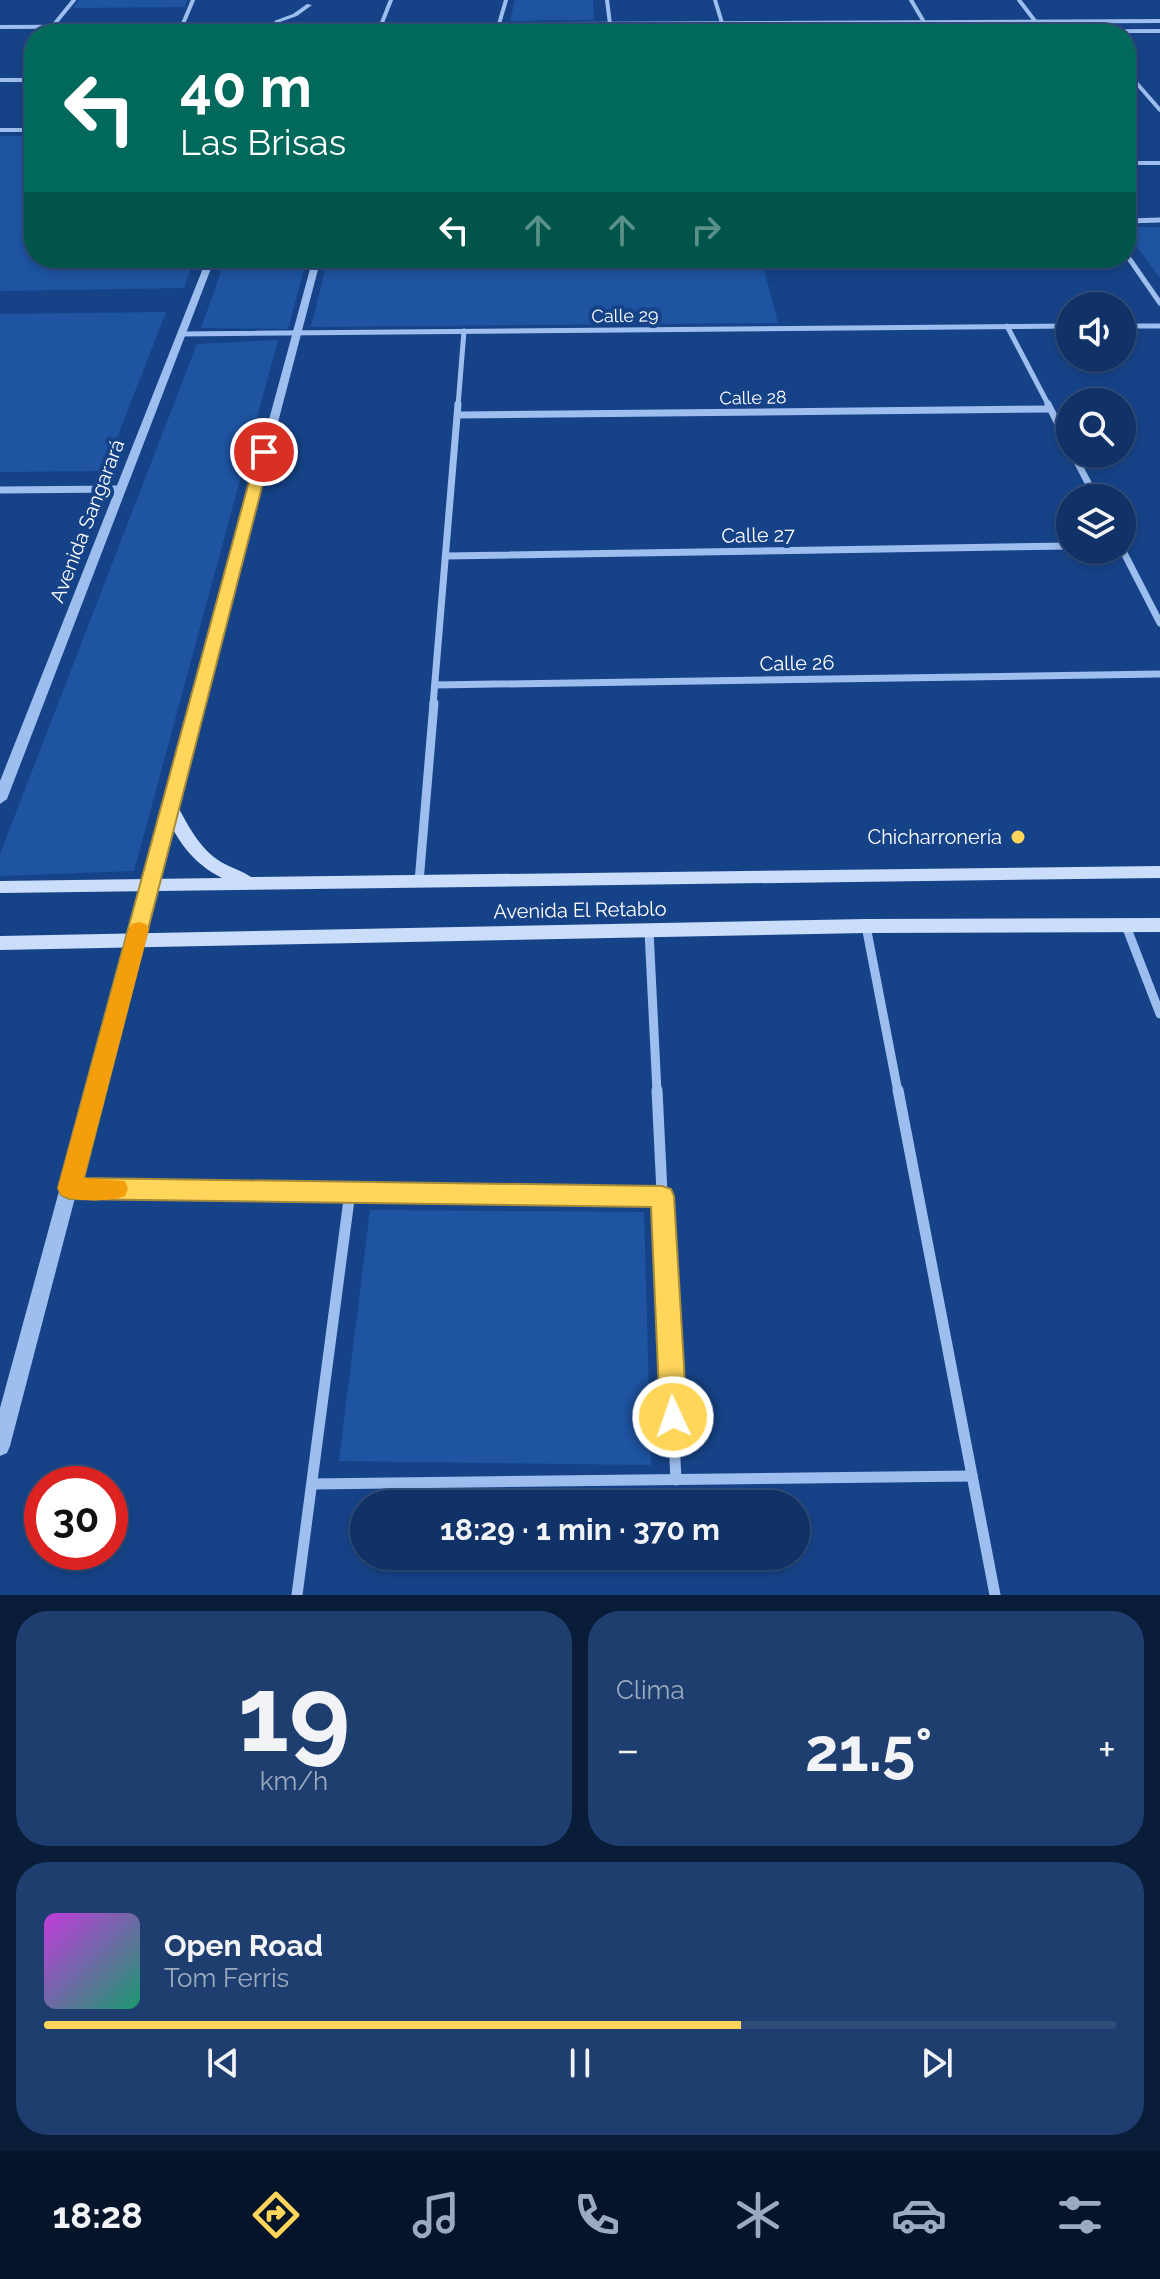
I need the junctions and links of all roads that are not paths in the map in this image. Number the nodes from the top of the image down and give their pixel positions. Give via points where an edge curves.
1 (74, 0) edge
2 (193, 0) edge
3 (391, 0) edge
4 (506, 0) edge
5 (607, 0) edge
6 (715, 0) edge
7 (911, 0) edge
8 (1019, 0) edge
9 (310, 3) edge
10 (386, 11) junction
11 (1035, 21) junction
12 (1160, 21) edge
13 (924, 22) junction
14 (722, 23) junction
15 (54, 24) edge
16 (183, 24) edge
17 (251, 24) edge
18 (301, 24) edge
19 (381, 24) edge
20 (438, 24) joint
21 (499, 24) junction
22 (610, 24) junction
23 (663, 24) joint
24 (0, 27) edge
25 (24, 27) edge
26 (1160, 31) edge
27 (1136, 32) edge
28 (0, 80) edge
29 (24, 80) edge
30 (1136, 82) edge
31 (1160, 110) edge
32 (0, 130) edge
33 (24, 130) edge
34 (1136, 163) edge
35 (1160, 163) edge
36 (1160, 220) edge
37 (1136, 221) edge
38 (207, 268) edge
39 (314, 268) edge
40 (1136, 268) edge
41 (1160, 303) edge
42 (1007, 326) junction
43 (1056, 326) edge
44 (1136, 326) edge
45 (1160, 326) edge
46 (464, 331) junction
47 (295, 333) junction
48 (181, 334) junction
49 (1049, 409) junction
50 (458, 415) junction
51 (1056, 422) edge
52 (120, 489) junction
53 (0, 490) edge
54 (1056, 546) edge
55 (446, 556) junction
56 (1130, 564) edge
57 (1160, 623) edge
58 (1160, 674) edge
59 (435, 685) junction
60 (0, 799) edge
61 (171, 809) junction
62 (1160, 872) edge
63 (419, 882) junction
64 (151, 884) junction
65 (260, 884) junction
66 (0, 887) edge
67 (1160, 925) edge
68 (866, 926) junction
69 (1126, 926) junction
70 (649, 931) junction
71 (136, 940) junction
72 (0, 943) edge
73 (1160, 1014) edge
74 (69, 1188) junction
75 (350, 1192) junction
76 (662, 1196) junction
77 (0, 1446) edge
78 (972, 1476) junction
79 (676, 1480) junction
80 (312, 1484) junction
81 (297, 1595) edge
82 (995, 1595) edge

1 - 15 street
2 - 16 street
3 - 10 street
4 - 21 street
5 - 22 street
6 - 14 street
7 - 13 street
8 - 11 street
9 - 17 street via 281,20
9 - 18 street
10 - 19 street
10 - 20 street via 402,20
11 - 12 street
11 - 13 street
13 - 14 street
14 - 23 street
20 - 21 street
21 - 22 street
22 - 23 street
24 - 25 street
26 - 27 street
28 - 29 street
30 - 31 street
32 - 33 street
34 - 35 street
36 - 37 street
38 - 48 street, Avenida Sangarará
39 - 47 street
40 - 41 street
42 - 43 street, Calle 29
42 - 46 street, Calle 29
42 - 49 street
44 - 45 street
46 - 47 street, Calle 29
46 - 50 street
47 - 48 street, Calle 29
47 - 61 street
48 - 52 street, Avenida Sangarará
49 - 50 street, Calle 28
49 - 51 street
50 - 55 street
52 - 53 street
52 - 60 street, Avenida Sangarará
54 - 55 street, Calle 27
55 - 59 street
56 - 57 street
58 - 59 street, Calle 26
59 - 63 street
61 - 64 street
61 - 65 main road via 189,846 205,861
62 - 63 main road, Avenida El Retablo
63 - 65 main road, Avenida El Retablo
64 - 65 main road, Avenida El Retablo
64 - 66 main road, Avenida El Retablo
64 - 71 street
67 - 69 main road, Avenida El Retablo
68 - 69 main road, Avenida El Retablo
68 - 70 main road, Avenida El Retablo
68 - 78 street
69 - 73 street
70 - 71 main road, Avenida El Retablo
70 - 76 street
71 - 72 main road, Avenida El Retablo
71 - 74 street
74 - 75 street
74 - 77 street
75 - 76 street
75 - 80 street
76 - 79 street
78 - 79 street
78 - 82 street
79 - 80 street
80 - 81 street

